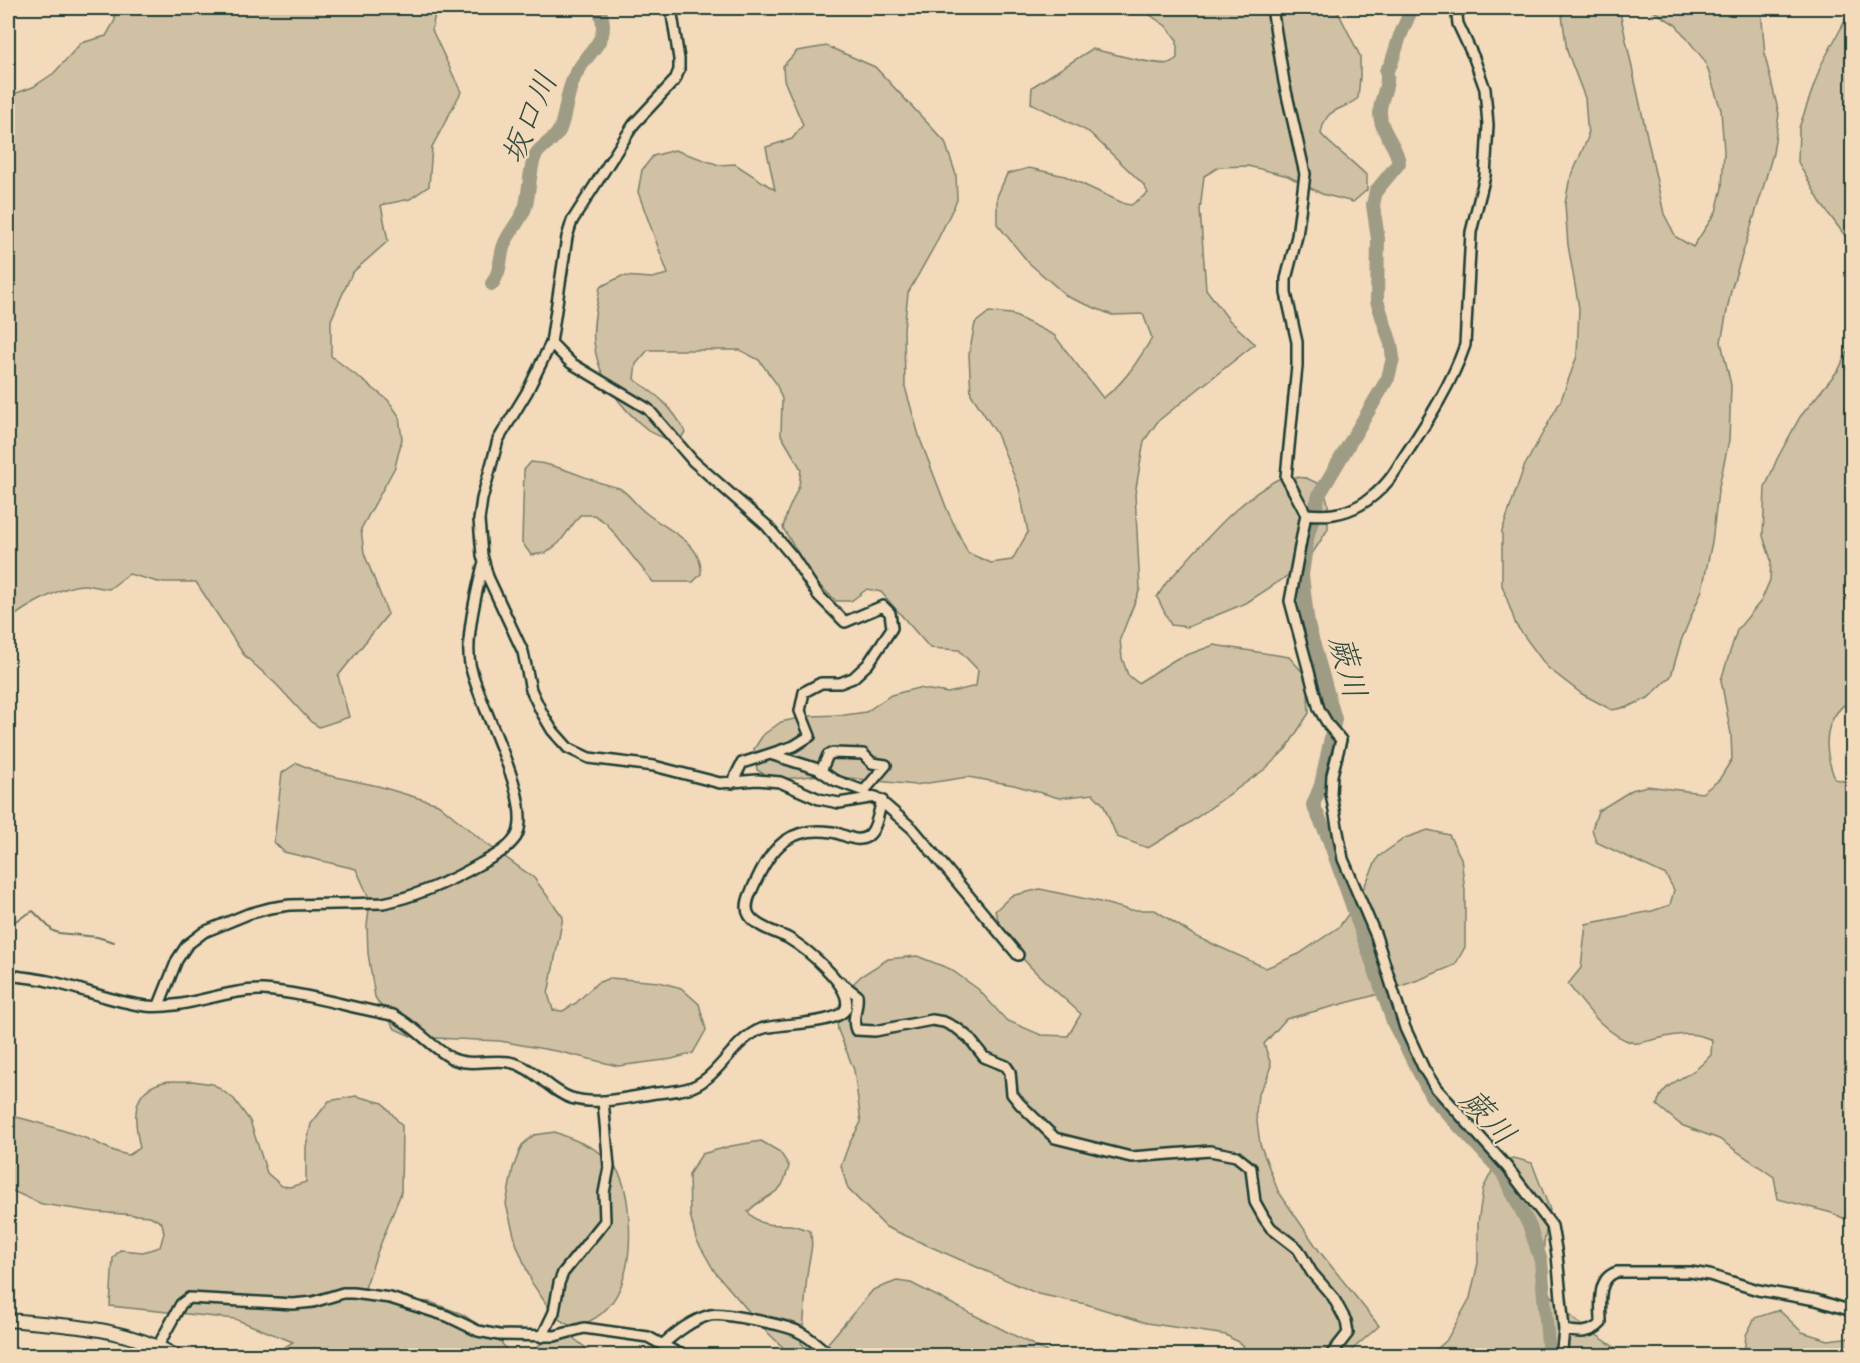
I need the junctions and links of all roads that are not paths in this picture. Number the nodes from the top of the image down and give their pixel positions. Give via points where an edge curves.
1 (671, 8) edge
2 (1272, 8) edge
3 (1456, 8) edge
4 (551, 343) junction
5 (1306, 514) junction
6 (484, 562) junction
7 (770, 754) junction
8 (820, 771) junction
9 (732, 783) junction
10 (866, 794) junction
11 (882, 800) junction
12 (1018, 955) dead end
13 (8, 975) edge
14 (835, 979) junction
15 (159, 1005) junction
16 (603, 1101) junction
17 (1852, 1311) edge
18 (8, 1320) edge
19 (1563, 1330) junction
20 (542, 1337) junction
21 (663, 1344) junction
22 (158, 1346) junction
23 (176, 1356) edge
24 (683, 1356) edge
25 (831, 1356) edge
26 (1330, 1356) edge
27 (1565, 1356) edge

1 - 4 street via 678,70 675,80 634,124 572,221
2 - 5 street via 1305,174 1297,236 1286,279 1297,342 1297,366 1286,477
3 - 5 street via 1458,24 1485,89 1488,125 1485,176 1471,232 1465,345 1441,395 1388,482 1360,505 1337,514
4 - 6 street via 498,440 491,462 479,520
4 - 7 street via 571,363 648,409 693,461 766,525 818,595 845,622 883,606 890,613 892,628 868,664 853,678 821,683 804,692 800,711 810,736
5 - 19 street via 1290,601 1319,709 1341,740 1331,794 1343,859 1376,936 1405,1028 1424,1069 1551,1226
6 - 9 street via 523,652 535,700 568,748 589,758 654,766
6 - 15 street via 474,604 470,663 516,789 521,817 517,836 504,850 447,883 397,900 270,908 204,932 187,945 177,960
7 - 8 street
7 - 9 street via 742,763
8 - 10 street
8 - 10 street via 833,753 863,754 872,763 886,765
9 - 10 street via 780,782 819,799 839,802
10 - 11 street
11 - 12 street via 913,829
11 - 14 street via 872,832 860,840 834,832 808,832 781,843 748,900 749,914 756,922 806,950
13 - 15 street via 47,980 115,1000
14 - 16 street via 846,993 841,1015 758,1030 706,1078 688,1089
14 - 26 street via 857,995 853,1023 856,1030 932,1020 958,1029 984,1058 1006,1066 1012,1094 1055,1138 1131,1157 1210,1152 1236,1155 1246,1162 1251,1168 1255,1202 1264,1218 1298,1249 1346,1321 1348,1333
15 - 16 street via 262,990 301,995 393,1015 454,1059 470,1063 508,1062 538,1075 571,1098
16 - 20 street via 609,1167 604,1193 605,1221 562,1273 554,1312
17 - 19 street via 1709,1275 1617,1272 1610,1274 1602,1286 1599,1326 1589,1332
18 - 22 main road via 99,1329
19 - 27 street
20 - 21 street via 584,1328 648,1337
20 - 22 street via 478,1331 447,1316 390,1298 343,1293 293,1304 189,1298 181,1304
21 - 24 street
21 - 25 street via 713,1314 797,1331
22 - 23 main road

